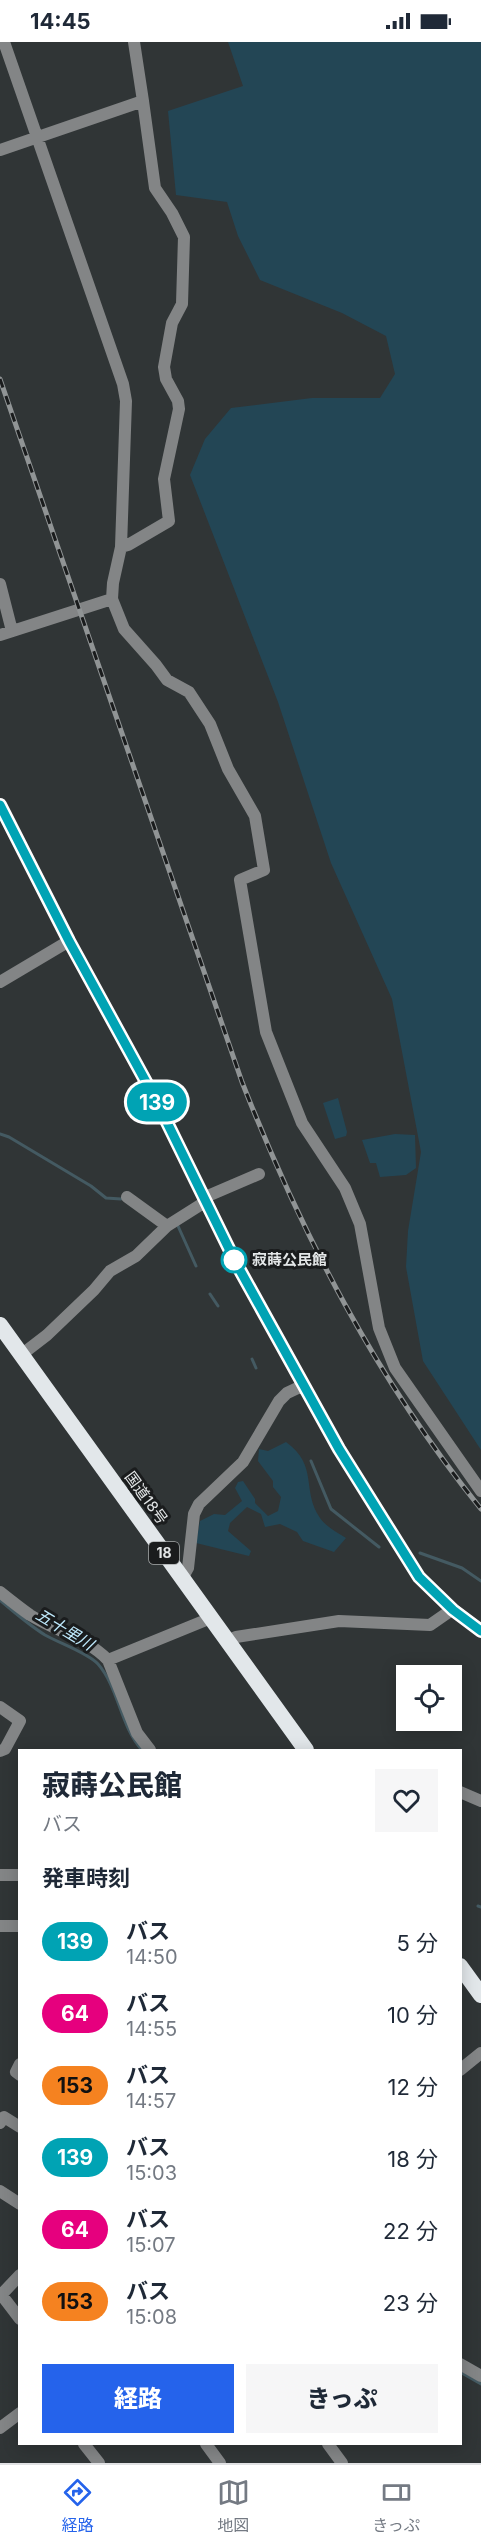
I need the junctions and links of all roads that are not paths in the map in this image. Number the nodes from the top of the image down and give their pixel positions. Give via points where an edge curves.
1 (4, 42) edge
2 (134, 42) edge
3 (143, 101) junction
4 (37, 138) junction
5 (0, 150) edge
6 (121, 547) junction
7 (0, 584) edge
8 (112, 598) junction
9 (6, 633) edge
10 (0, 805) edge
11 (69, 941) junction
12 (0, 982) edge
13 (259, 1174) dead end
14 (127, 1197) dead end
15 (204, 1200) junction
16 (167, 1226) junction
17 (0, 1325) edge
18 (21, 1355) junction
19 (304, 1385) junction
20 (481, 1491) edge
21 (183, 1579) junction
22 (0, 1592) edge
23 (453, 1610) junction
24 (211, 1618) junction
25 (481, 1631) edge
26 (227, 1641) junction
27 (108, 1660) junction
28 (0, 1707) edge
29 (149, 1749) edge
30 (305, 1749) edge
31 (0, 1751) edge
32 (462, 1793) edge
33 (481, 1801) edge
34 (0, 1875) edge
35 (18, 1875) edge
36 (0, 1926) edge
37 (18, 1926) edge
38 (462, 1969) edge
39 (481, 1995) edge
40 (481, 2054) edge
41 (462, 2068) edge
42 (0, 2123) edge
43 (18, 2126) edge
44 (0, 2192) edge
45 (18, 2203) edge
46 (18, 2277) edge
47 (0, 2294) edge
48 (18, 2316) edge
49 (462, 2365) edge
50 (481, 2376) edge
51 (18, 2414) edge
52 (0, 2428) edge
53 (85, 2445) edge
54 (207, 2445) edge
55 (329, 2445) edge
56 (99, 2463) edge
57 (220, 2463) edge
58 (342, 2463) edge

1 - 4 street
2 - 3 street
3 - 4 street
3 - 6 street via 155,188 184,237 182,304 172,322 164,367 179,409 164,479 168,521
4 - 5 street
4 - 6 street via 126,401
6 - 8 street
7 - 9 street
8 - 9 street
8 - 20 street via 124,629 167,680 189,692 210,724 228,769 255,816 264,870 240,880 266,1032 302,1123 345,1188 360,1224 375,1315 395,1368
10 - 11 street
11 - 12 street
11 - 15 street via 157,1102
13 - 15 street
14 - 16 street
15 - 16 street
15 - 19 street
16 - 18 street via 136,1256 110,1271 47,1335
17 - 18 highway, 国道18号 / 18
18 - 21 highway, 国道18号 / 18
19 - 21 street via 279,1401 243,1462 199,1504
19 - 23 street via 413,1569
21 - 24 highway, 国道18号 / 18
22 - 27 street via 30,1615 90,1644
23 - 25 street
23 - 26 street via 430,1625 339,1621
24 - 26 highway, 国道18号 / 18
24 - 27 street
26 - 30 highway, 国道18号 / 18
27 - 29 street via 137,1733
28 - 31 street via 20,1720 5,1749
32 - 33 street
34 - 35 street
36 - 37 street
38 - 39 highway
40 - 41 street
42 - 43 street via 4,2116
44 - 45 street
46 - 47 street
47 - 48 street
49 - 50 street
51 - 52 street
53 - 56 street
54 - 57 street
55 - 58 street

